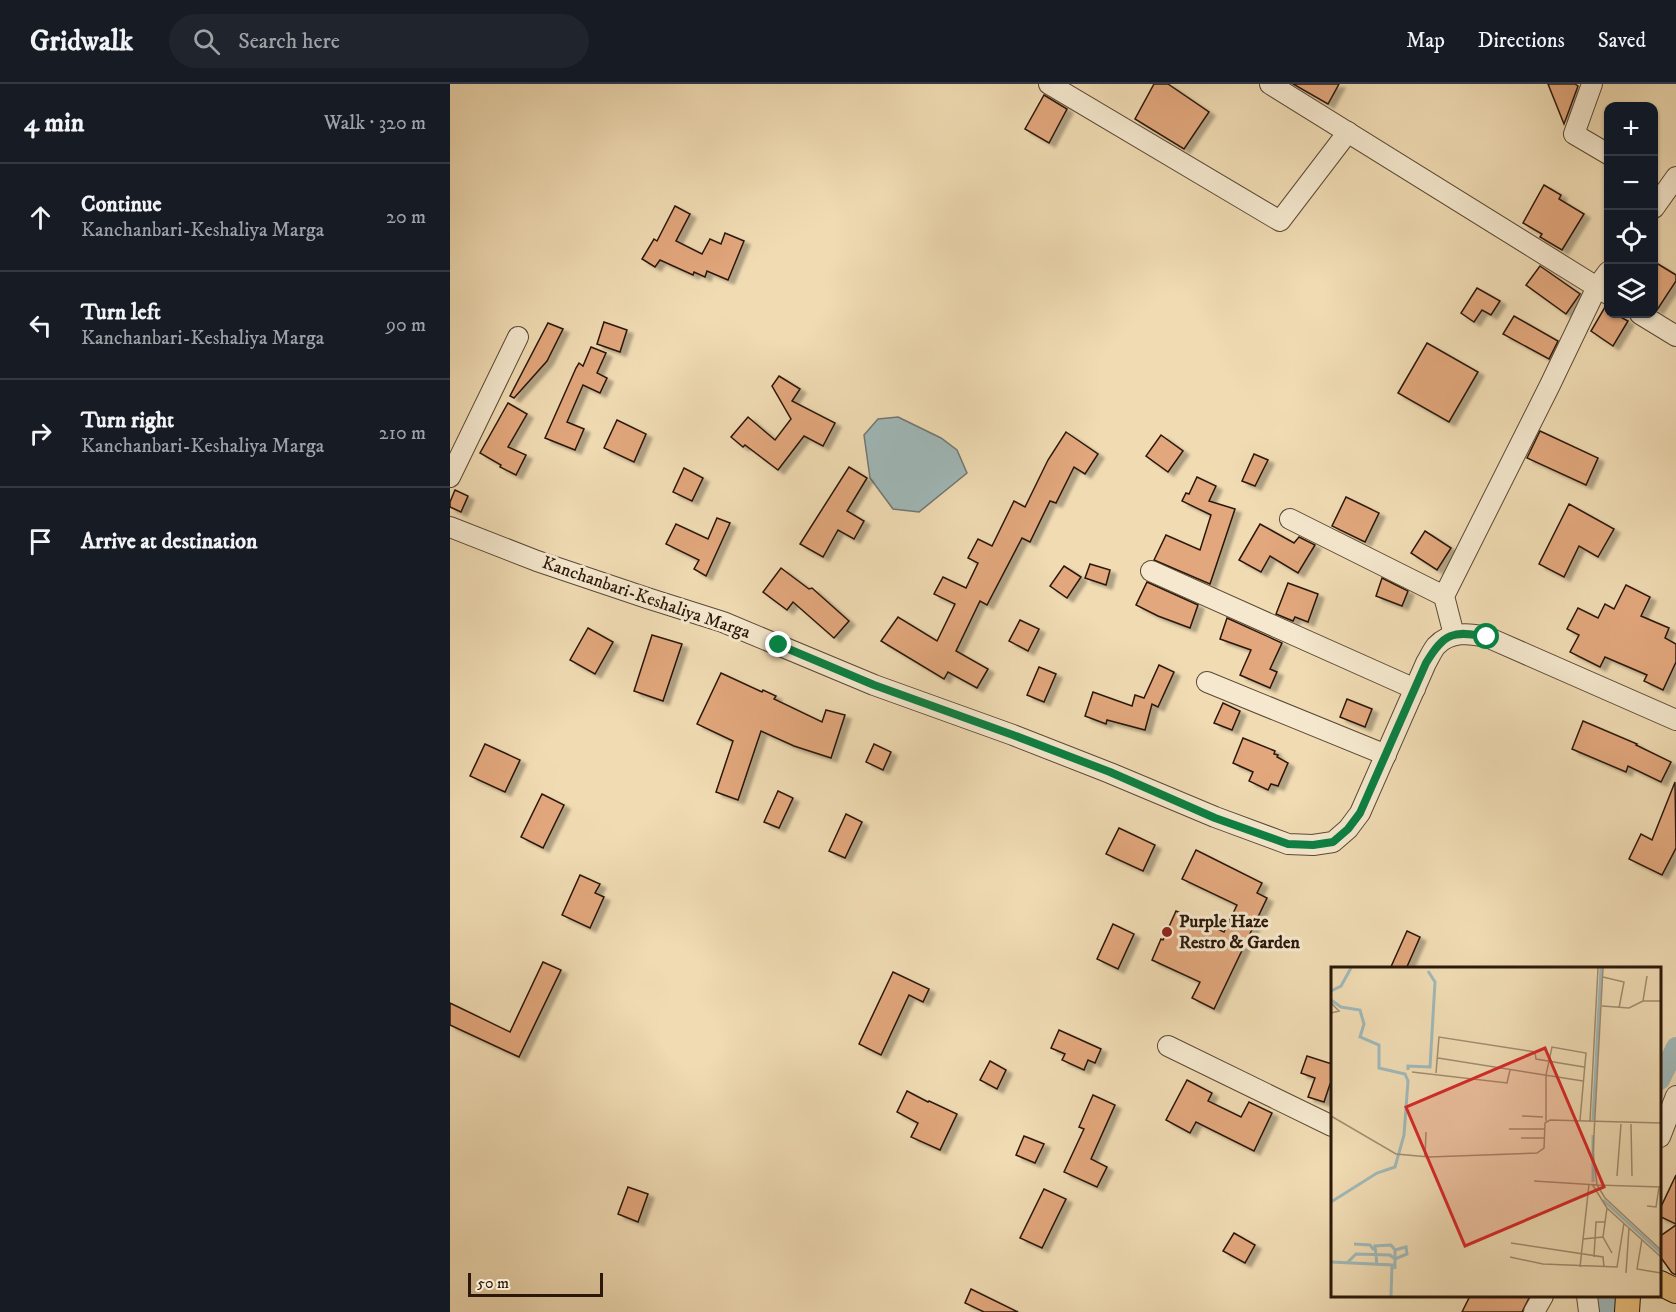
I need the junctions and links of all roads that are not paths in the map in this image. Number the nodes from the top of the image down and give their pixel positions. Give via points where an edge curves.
1 (1049, 84) edge
2 (1270, 84) edge
3 (1592, 84) edge
4 (1348, 132) junction
5 (1604, 152) edge
6 (1669, 183) edge
7 (1658, 200) edge
8 (1604, 283) edge
9 (1604, 286) edge
10 (1647, 318) edge
11 (1676, 336) edge
12 (518, 337) dead end
13 (450, 477) edge
14 (1290, 519) dead end
15 (450, 527) edge
16 (1151, 571) dead end
17 (1444, 596) junction
18 (1454, 635) junction
19 (1207, 682) dead end
20 (1415, 689) junction
21 (1676, 720) edge
22 (1386, 755) junction
23 (1168, 1046) dead end
24 (1676, 1096) edge
25 (1331, 1126) edge
26 (1661, 1132) edge
27 (1661, 1284) edge
28 (1676, 1291) edge
29 (1542, 1297) edge
30 (1587, 1297) edge
31 (1628, 1297) edge
32 (1534, 1312) edge
33 (1589, 1312) edge
34 (1627, 1312) edge

1 - 4 street via 1280,221
2 - 4 street
3 - 5 street via 1574,134
4 - 8 street
6 - 7 street
9 - 17 street
10 - 11 street
12 - 13 street
14 - 17 street
15 - 22 street, Kanchanbari-Keshaliya Marga via 537,561 723,621 874,685 1110,772 1215,818 1288,844 1333,842 1348,829 1360,813
16 - 20 street
17 - 18 street
18 - 20 street, Kanchanbari-Keshaliya Marga via 1437,645
18 - 21 street via 1487,637
19 - 22 street
20 - 22 street, Kanchanbari-Keshaliya Marga
23 - 25 street
24 - 26 street
27 - 28 main road
29 - 32 street
30 - 33 street
31 - 34 main road

